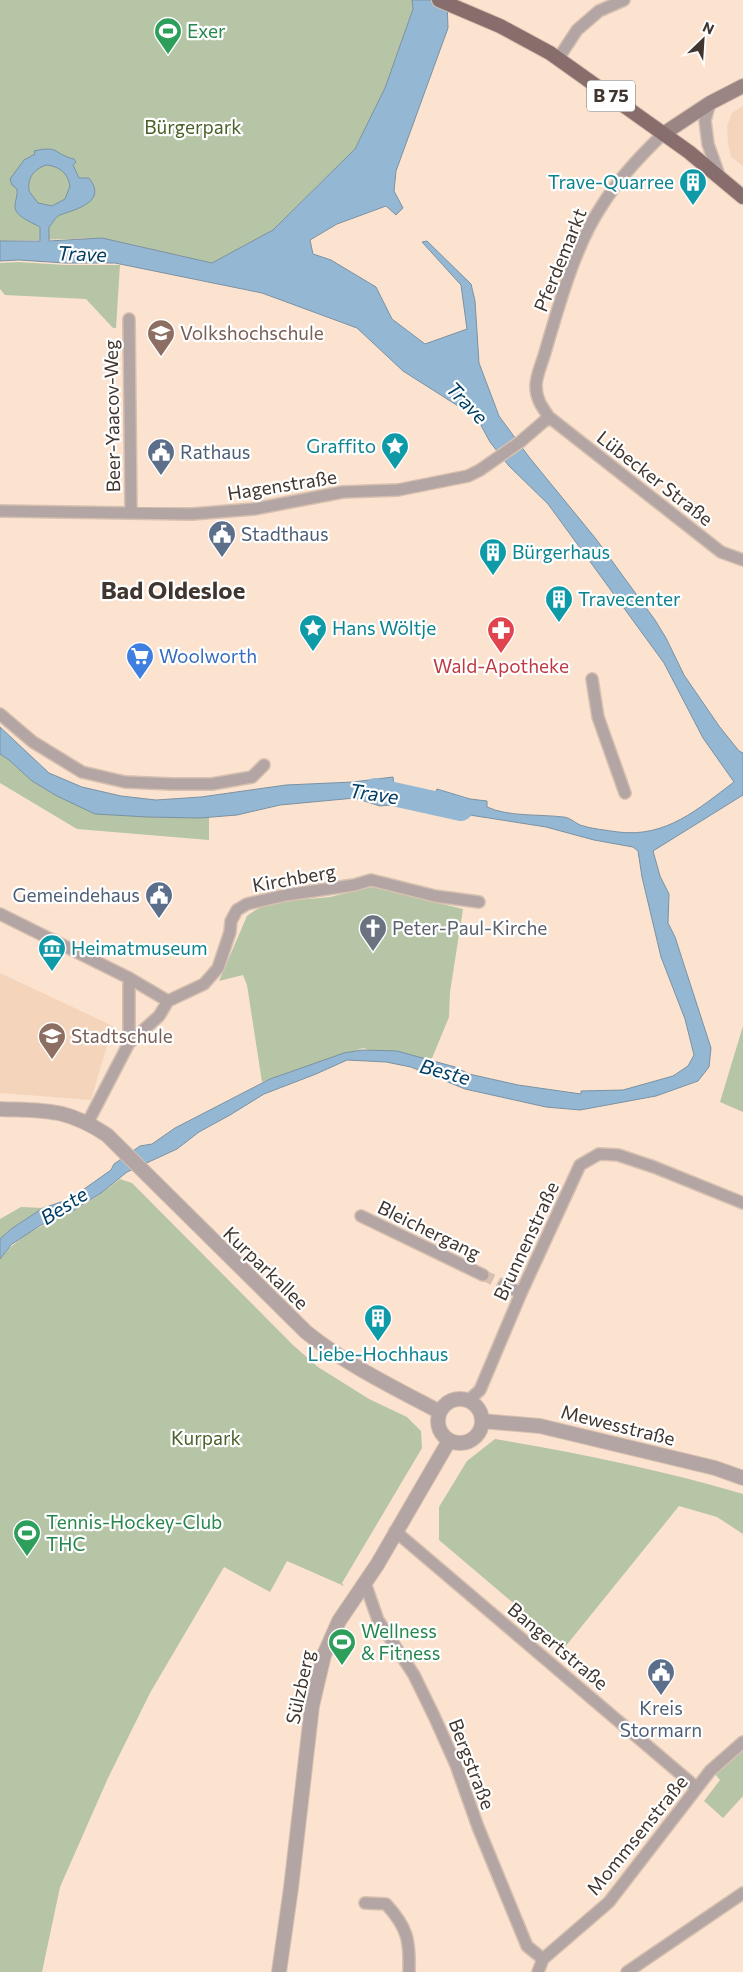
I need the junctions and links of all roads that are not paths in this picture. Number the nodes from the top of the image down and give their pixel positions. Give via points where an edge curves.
1 (439, 0) edge
2 (624, 0) edge
3 (558, 59) junction
4 (743, 86) edge
5 (710, 102) junction
6 (663, 134) junction
7 (720, 178) junction
8 (743, 197) edge
9 (128, 319) dead end
10 (549, 417) junction
11 (0, 511) edge
12 (131, 512) junction
13 (743, 560) edge
14 (592, 679) dead end
15 (0, 714) edge
16 (264, 765) dead end
17 (625, 792) dead end
18 (473, 902) dead end
19 (0, 914) edge
20 (129, 978) junction
21 (168, 1001) junction
22 (129, 1043) junction
23 (0, 1109) edge
24 (88, 1122) junction
25 (743, 1203) edge
26 (361, 1216) dead end
27 (483, 1275) tunnel mouth
28 (504, 1285) tunnel mouth
29 (521, 1293) junction
30 (468, 1401) junction
31 (440, 1412) junction
32 (482, 1421) junction
33 (449, 1441) junction
34 (743, 1478) edge
35 (395, 1531) junction
36 (365, 1583) junction
37 (743, 1742) edge
38 (697, 1788) junction
39 (743, 1893) edge
40 (365, 1903) dead end
41 (543, 1959) junction
42 (279, 1972) edge
43 (409, 1972) edge
44 (538, 1972) edge
45 (627, 1972) edge

1 - 3 main road, B 75 via 526,39
2 - 3 street via 599,11 577,30
3 - 6 main road, B 75
4 - 5 main road
5 - 6 main road
5 - 7 street via 704,120 708,144
6 - 7 main road, B 75
6 - 10 street, Pferdemarkt via 634,162 600,207 576,258 536,385 538,402
7 - 8 main road, B 75
9 - 12 street, Beer-Yaacov-Weg
10 - 12 street, Hagenstraße via 520,442 468,476 398,490 343,492 254,509 192,514
10 - 13 street, Lübecker Straße via 721,552
11 - 12 street, Hagenstraße
14 - 17 street via 598,717
15 - 16 street via 33,742 82,772 125,782 212,784 252,777
18 - 21 street, Kirchberg via 371,880 258,900 237,910 231,920 222,959 211,977 204,984
19 - 20 street
20 - 21 street
20 - 22 street
21 - 22 street, Kirchberg via 159,1016
22 - 24 street
23 - 24 street, Kurparkallee via 51,1111
24 - 31 street, Kurparkallee via 119,1146 306,1332 363,1372
25 - 29 street, Brunnenstraße via 654,1167 609,1153 599,1154 580,1165
26 - 27 street, Bleichergang
28 - 29 street
29 - 30 street, Brunnenstraße via 480,1390
30 - 31 street via 454,1400
30 - 32 street via 479,1410
31 - 33 street via 439,1429
32 - 33 street via 480,1432 469,1442
32 - 34 street, Mewesstraße via 540,1426 715,1468
33 - 35 street, Sülzberg
35 - 36 street, Sülzberg
35 - 38 street, Bangertstraße
36 - 41 street, Bergstraße via 378,1620 414,1676 445,1740 527,1946
36 - 42 street, Sülzberg via 340,1621 324,1655 314,1698
37 - 38 street, Mommsenstraße via 710,1771
38 - 41 street, Mommsenstraße via 609,1902
39 - 45 street
40 - 43 street via 386,1904 400,1920 410,1947
41 - 44 street, Mommsenstraße

